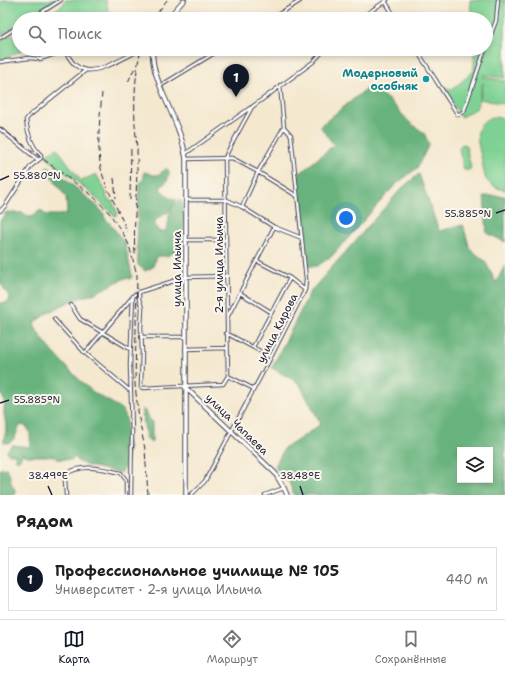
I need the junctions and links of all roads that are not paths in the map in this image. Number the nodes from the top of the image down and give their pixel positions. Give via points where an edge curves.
1 (61, 0) edge
2 (184, 0) edge
3 (498, 0) edge
4 (300, 1) dead end
5 (386, 1) edge
6 (42, 12) edge
7 (173, 12) edge
8 (282, 12) edge
9 (370, 12) edge
10 (392, 12) edge
11 (493, 29) edge
12 (12, 30) edge
13 (0, 38) edge
14 (48, 56) edge
15 (69, 56) edge
16 (126, 56) edge
17 (153, 56) edge
18 (209, 56) edge
19 (319, 56) edge
20 (420, 56) edge
21 (483, 56) edge
22 (0, 62) edge
23 (86, 70) junction
24 (280, 84) junction
25 (160, 86) junction
26 (252, 107) junction
27 (284, 126) junction
28 (0, 129) edge
29 (185, 154) junction
30 (225, 158) junction
31 (186, 159) junction
32 (38, 160) junction
33 (258, 172) junction
34 (298, 196) junction
35 (186, 200) junction
36 (227, 200) junction
37 (242, 207) junction
38 (0, 212) edge
39 (274, 227) junction
40 (302, 238) junction
41 (186, 240) junction
42 (226, 240) junction
43 (257, 261) junction
44 (227, 276) junction
45 (186, 277) junction
46 (290, 278) junction
47 (305, 290) junction
48 (240, 293) junction
49 (71, 305) dead end
50 (271, 312) junction
51 (227, 318) junction
52 (54, 319) dead end
53 (102, 332) junction
54 (226, 333) junction
55 (141, 337) junction
56 (185, 337) junction
57 (253, 347) junction
58 (227, 348) junction
59 (131, 349) junction
60 (185, 349) junction
61 (85, 353) junction
62 (272, 357) junction
63 (228, 376) junction
64 (185, 387) junction
65 (254, 389) junction
66 (130, 391) junction
67 (231, 431) junction
68 (284, 488) junction
69 (66, 495) edge
70 (126, 495) edge
71 (131, 495) edge
72 (186, 495) edge
73 (191, 495) edge
74 (265, 495) edge
75 (287, 495) edge

1 - 6 street
2 - 7 main road
3 - 11 street
4 - 8 street
5 - 9 street
5 - 10 street
12 - 13 street
14 - 22 street
15 - 23 street via 77,67
16 - 23 street via 91,71
17 - 25 main road, улица Ильича
18 - 25 street
19 - 24 street, 2-я улица Ильича
20 - 21 street via 458,115 467,105
23 - 32 street via 26,120 35,149 41,156
24 - 26 street, 2-я улица Ильича
24 - 27 street, улица Кирова
25 - 29 main road, улица Ильича
26 - 29 street
26 - 30 street, 2-я улица Ильича
27 - 33 street
27 - 34 street, улица Кирова via 291,135
28 - 32 street
29 - 31 main road, улица Ильича
30 - 31 street
30 - 33 street via 232,158
30 - 36 street, 2-я улица Ильича
31 - 35 main road, улица Ильича
32 - 38 street via 31,166
33 - 34 street
33 - 37 street
34 - 40 street, улица Кирова
35 - 36 street
35 - 41 main road, улица Ильича
36 - 37 street
36 - 42 street, 2-я улица Ильича
37 - 39 street
39 - 40 street
39 - 43 street
40 - 47 street, улица Кирова
41 - 42 street
41 - 45 main road, улица Ильича
42 - 44 street, 2-я улица Ильича
43 - 46 street
43 - 48 street
44 - 45 street
44 - 51 street, 2-я улица Ильича
45 - 55 street via 139,292 142,308
45 - 56 main road, улица Ильича
46 - 47 street
46 - 50 street
47 - 62 street, улица Кирова
48 - 50 street
48 - 51 street
49 - 53 street via 80,319
50 - 57 street
51 - 54 street, 2-я улица Ильича
52 - 61 street
53 - 59 street
53 - 59 street via 134,295
53 - 61 street
54 - 57 street
54 - 58 street, 2-я улица Ильича
55 - 56 street
55 - 64 street via 141,387
56 - 60 main road, улица Ильича
57 - 62 street
58 - 60 street
58 - 63 street, 2-я улица Ильича
59 - 66 street
60 - 64 main road, улица Ильича
61 - 66 street
62 - 65 street, улица Кирова
63 - 64 street via 223,384
63 - 65 street
64 - 67 main road, улица Чапаева
64 - 72 main road, улица Ильича
65 - 67 street, улица Кирова
66 - 71 street
67 - 68 main road, улица Чапаева via 275,473
67 - 73 street, улица Кирова via 205,481
68 - 74 street
68 - 75 main road, улица Чапаева
69 - 70 street via 66,474 76,469 92,468 121,473 126,480

